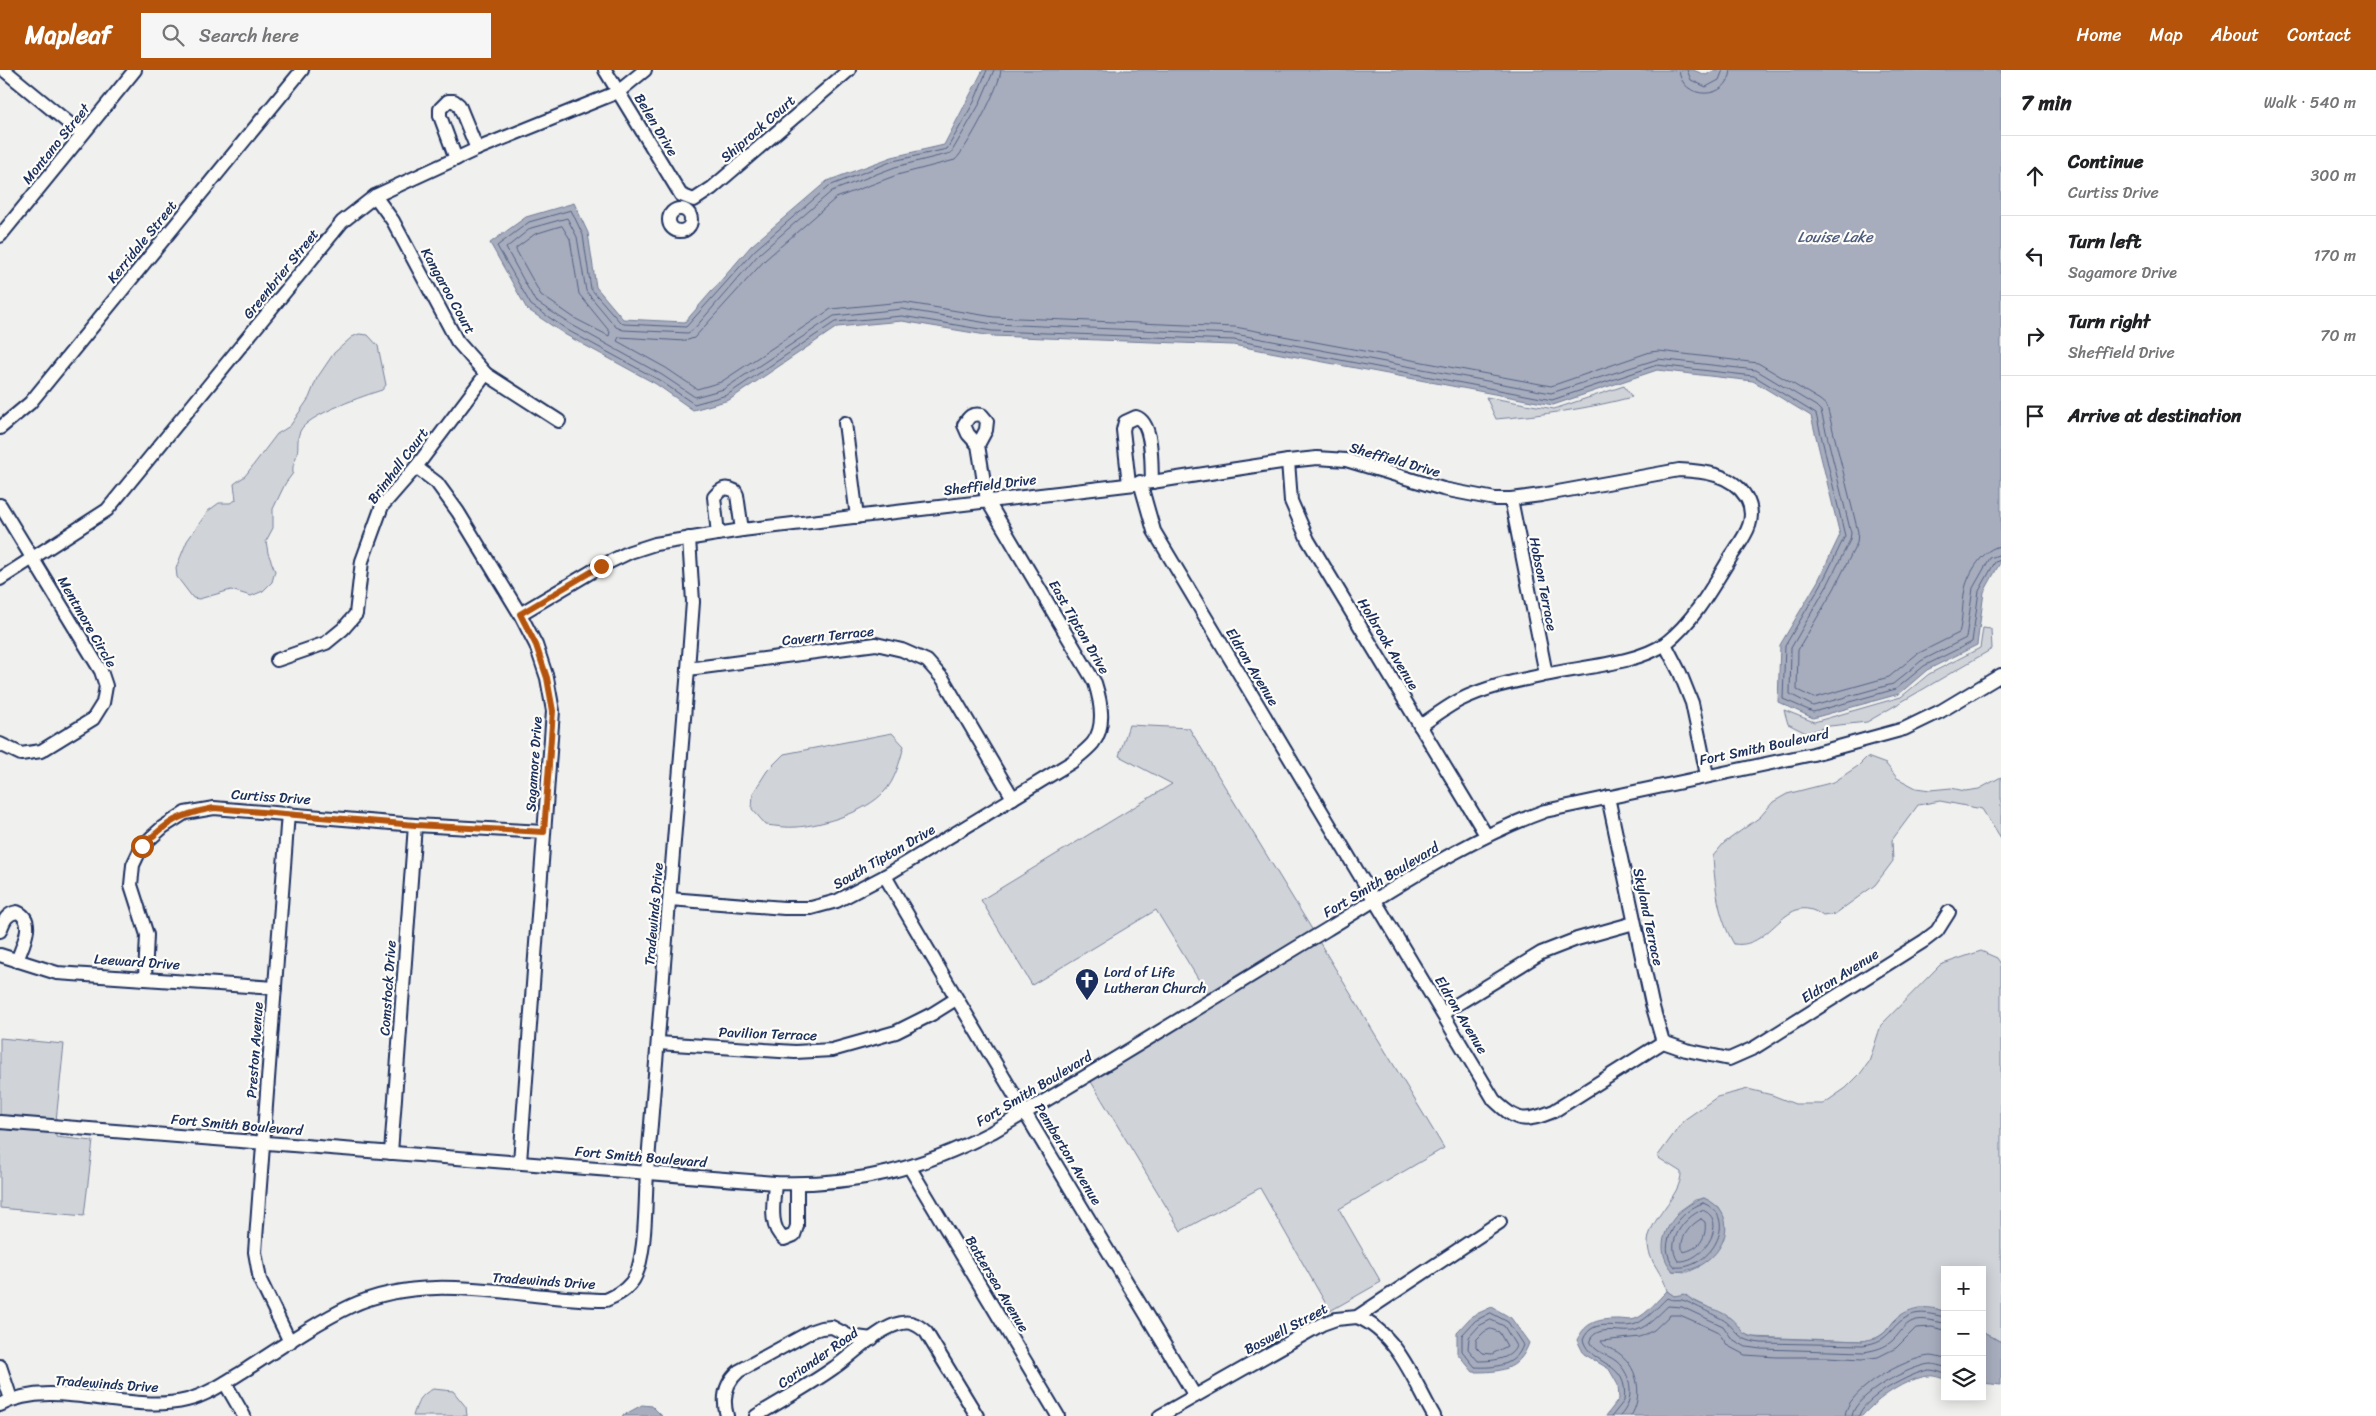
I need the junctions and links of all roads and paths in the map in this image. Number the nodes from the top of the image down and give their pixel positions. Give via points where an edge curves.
1 (4, 70) edge
2 (135, 70) edge
3 (302, 70) edge
4 (605, 70) edge
5 (645, 70) edge
6 (849, 70) edge
7 (618, 92) junction
8 (82, 134) junction
9 (478, 149) junction
10 (456, 159) junction
11 (374, 196) junction
12 (684, 201) joint
13 (0, 236) edge
14 (486, 374) junction
15 (559, 421) dead end
16 (844, 423) dead end
17 (0, 428) edge
18 (978, 445) dead end
19 (1288, 461) junction
20 (416, 467) junction
21 (1140, 483) junction
22 (1510, 499) junction
23 (987, 500) junction
24 (0, 505) edge
25 (857, 517) junction
26 (742, 530) junction
27 (718, 534) junction
28 (689, 538) junction
29 (33, 559) junction
30 (0, 579) edge
31 (520, 614) junction
32 (1665, 644) junction
33 (277, 660) dead end
34 (688, 669) junction
35 (1546, 674) junction
36 (2001, 675) edge
37 (1420, 726) junction
38 (0, 744) edge
39 (1707, 775) junction
40 (1608, 797) junction
41 (1013, 798) junction
42 (288, 813) junction
43 (415, 825) junction
44 (544, 832) junction
45 (1486, 835) junction
46 (885, 876) junction
47 (670, 899) junction
48 (1374, 901) junction
49 (1949, 912) dead end
50 (1634, 923) junction
51 (0, 931) edge
52 (0, 955) edge
53 (17, 961) junction
54 (146, 977) junction
55 (275, 988) junction
56 (956, 999) junction
57 (1443, 1013) junction
58 (1663, 1042) junction
59 (658, 1043) junction
60 (1026, 1112) junction
61 (0, 1122) edge
62 (264, 1142) junction
63 (391, 1153) junction
64 (520, 1162) junction
65 (910, 1168) junction
66 (647, 1173) junction
67 (775, 1183) junction
68 (797, 1184) junction
69 (1500, 1222) dead end
70 (1357, 1317) junction
71 (872, 1339) junction
72 (290, 1342) junction
73 (0, 1366) edge
74 (225, 1383) junction
75 (1195, 1396) junction
76 (5, 1402) edge
77 (244, 1416) edge
78 (727, 1416) edge
79 (756, 1416) edge
80 (977, 1416) edge
81 (1058, 1416) edge
82 (1160, 1416) edge
83 (1434, 1416) edge

1 - 8 street
2 - 8 street, Montano Street
3 - 17 street, Kerridale Street via 30,403
4 - 7 street, Belen Drive
5 - 7 street, Greenbrier Street
6 - 12 street, Shiprock Court via 712,188 694,200
7 - 9 street, Greenbrier Street
7 - 12 street, Belen Drive
8 - 13 street, Montano Street
9 - 10 street, Greenbrier Street
9 - 10 street via 459,106 448,101 440,108 440,116
10 - 11 street, Greenbrier Street
11 - 14 street, Kangaroo Court via 393,221 458,341
11 - 29 street, Greenbrier Street via 342,222 108,510
14 - 15 street, Kangaroo Court
14 - 20 street, Brimhall Court
16 - 25 street
18 - 23 street
19 - 21 street, Sheffield Drive
19 - 22 street, Sheffield Drive via 1346,460 1443,489
19 - 37 street, Holbrook Avenue via 1291,501 1308,540
20 - 31 street, Sagamore Drive via 437,483 458,512
20 - 33 street, Brimhall Court via 382,506 362,561 356,614 326,643
21 - 23 street, Sheffield Drive
21 - 48 street, Eldron Avenue via 1154,531
22 - 32 street, Sheffield Drive via 1679,470 1700,471 1733,481 1749,502 1752,517 1747,531 1704,601
22 - 35 street, Hobson Terrace
23 - 25 street, Sheffield Drive
23 - 41 street, East Tipton Drive via 1095,683 1101,703 1101,720 1094,742 1072,762
24 - 29 street, Mentmore Circle
25 - 26 street, Sheffield Drive
26 - 27 street, Sheffield Drive
26 - 27 street via 737,496 735,491 726,488 714,497
27 - 28 street, Sheffield Drive
28 - 31 street, Sheffield Drive via 630,552
28 - 34 street, Tradewinds Drive via 693,602
29 - 30 street, Greenbrier Street
29 - 38 street, Mentmore Circle via 100,671 106,686 103,703 93,719 40,750 21,754
31 - 44 street, Sagamore Drive via 536,645 553,711
32 - 35 street, Sheffield Drive via 1629,660
32 - 39 street via 1692,703
34 - 41 street, Cavern Terrace via 876,644 902,650 927,661 943,679
34 - 47 street, Tradewinds Drive
35 - 37 street, Sheffield Drive via 1488,689 1458,701
36 - 39 street, Fort Smith Boulevard via 1904,729 1813,754
37 - 45 street, Holbrook Avenue
39 - 40 street, Fort Smith Boulevard
40 - 45 street, Fort Smith Boulevard via 1545,811
40 - 50 street, Skyland Terrace
41 - 46 street, South Tipton Drive
42 - 43 street, Curtiss Drive
42 - 54 street, Curtiss Drive via 214,808 185,813 142,846 133,865 131,885 147,934
42 - 55 street, Preston Avenue
43 - 44 street, Curtiss Drive
43 - 63 street, Comstock Drive
44 - 64 street, Sagamore Drive
45 - 48 street, Fort Smith Boulevard
46 - 47 street, South Tipton Drive via 837,901 811,908
46 - 56 street, Pemberton Avenue
47 - 59 street, Tradewinds Drive
48 - 57 street, Eldron Avenue
48 - 60 street, Fort Smith Boulevard
49 - 58 street, Eldron Avenue via 1937,931 1924,941 1754,1048 1729,1059
50 - 57 street via 1541,953
50 - 58 street, Skyland Terrace
51 - 53 street via 6,917 12,913 17,912 26,918 28,925
52 - 53 street, Leeward Drive
53 - 54 street, Leeward Drive via 57,973
54 - 55 street, Leeward Drive
55 - 62 street, Preston Avenue
56 - 59 street, Pavilion Terrace via 896,1032 832,1050 795,1052
56 - 60 street, Pemberton Avenue
57 - 58 street, Eldron Avenue via 1494,1100 1520,1120 1536,1119 1554,1111
59 - 66 street, Tradewinds Drive
60 - 65 street, Fort Smith Boulevard via 964,1147
60 - 75 street, Pemberton Avenue
61 - 62 street, Fort Smith Boulevard
62 - 63 street, Fort Smith Boulevard
62 - 72 street, Preston Avenue via 255,1252 260,1280
63 - 64 street, Fort Smith Boulevard
64 - 66 street, Fort Smith Boulevard
65 - 68 street, Fort Smith Boulevard via 849,1180
65 - 81 street, Battersea Avenue
66 - 67 street, Fort Smith Boulevard
66 - 72 street, Tradewinds Drive via 643,1244 632,1282 622,1292 606,1300 431,1287 394,1293 351,1306
67 - 68 street, Fort Smith Boulevard
67 - 68 street via 773,1224 784,1239 794,1235 797,1226
69 - 70 street, Boswell Street
70 - 75 street, Boswell Street via 1322,1324
70 - 83 street via 1374,1325 1390,1340
71 - 78 street, Coriander Road via 849,1336 832,1327 812,1331 731,1378 724,1397
71 - 79 street, Coriander Road via 832,1370
71 - 80 street, Coriander Road via 905,1322 919,1326 926,1332
72 - 74 street, Tradewinds Drive
73 - 76 street
74 - 76 street, Tradewinds Drive via 188,1400 154,1404 50,1394
74 - 77 street
75 - 82 street, Boswell Street

